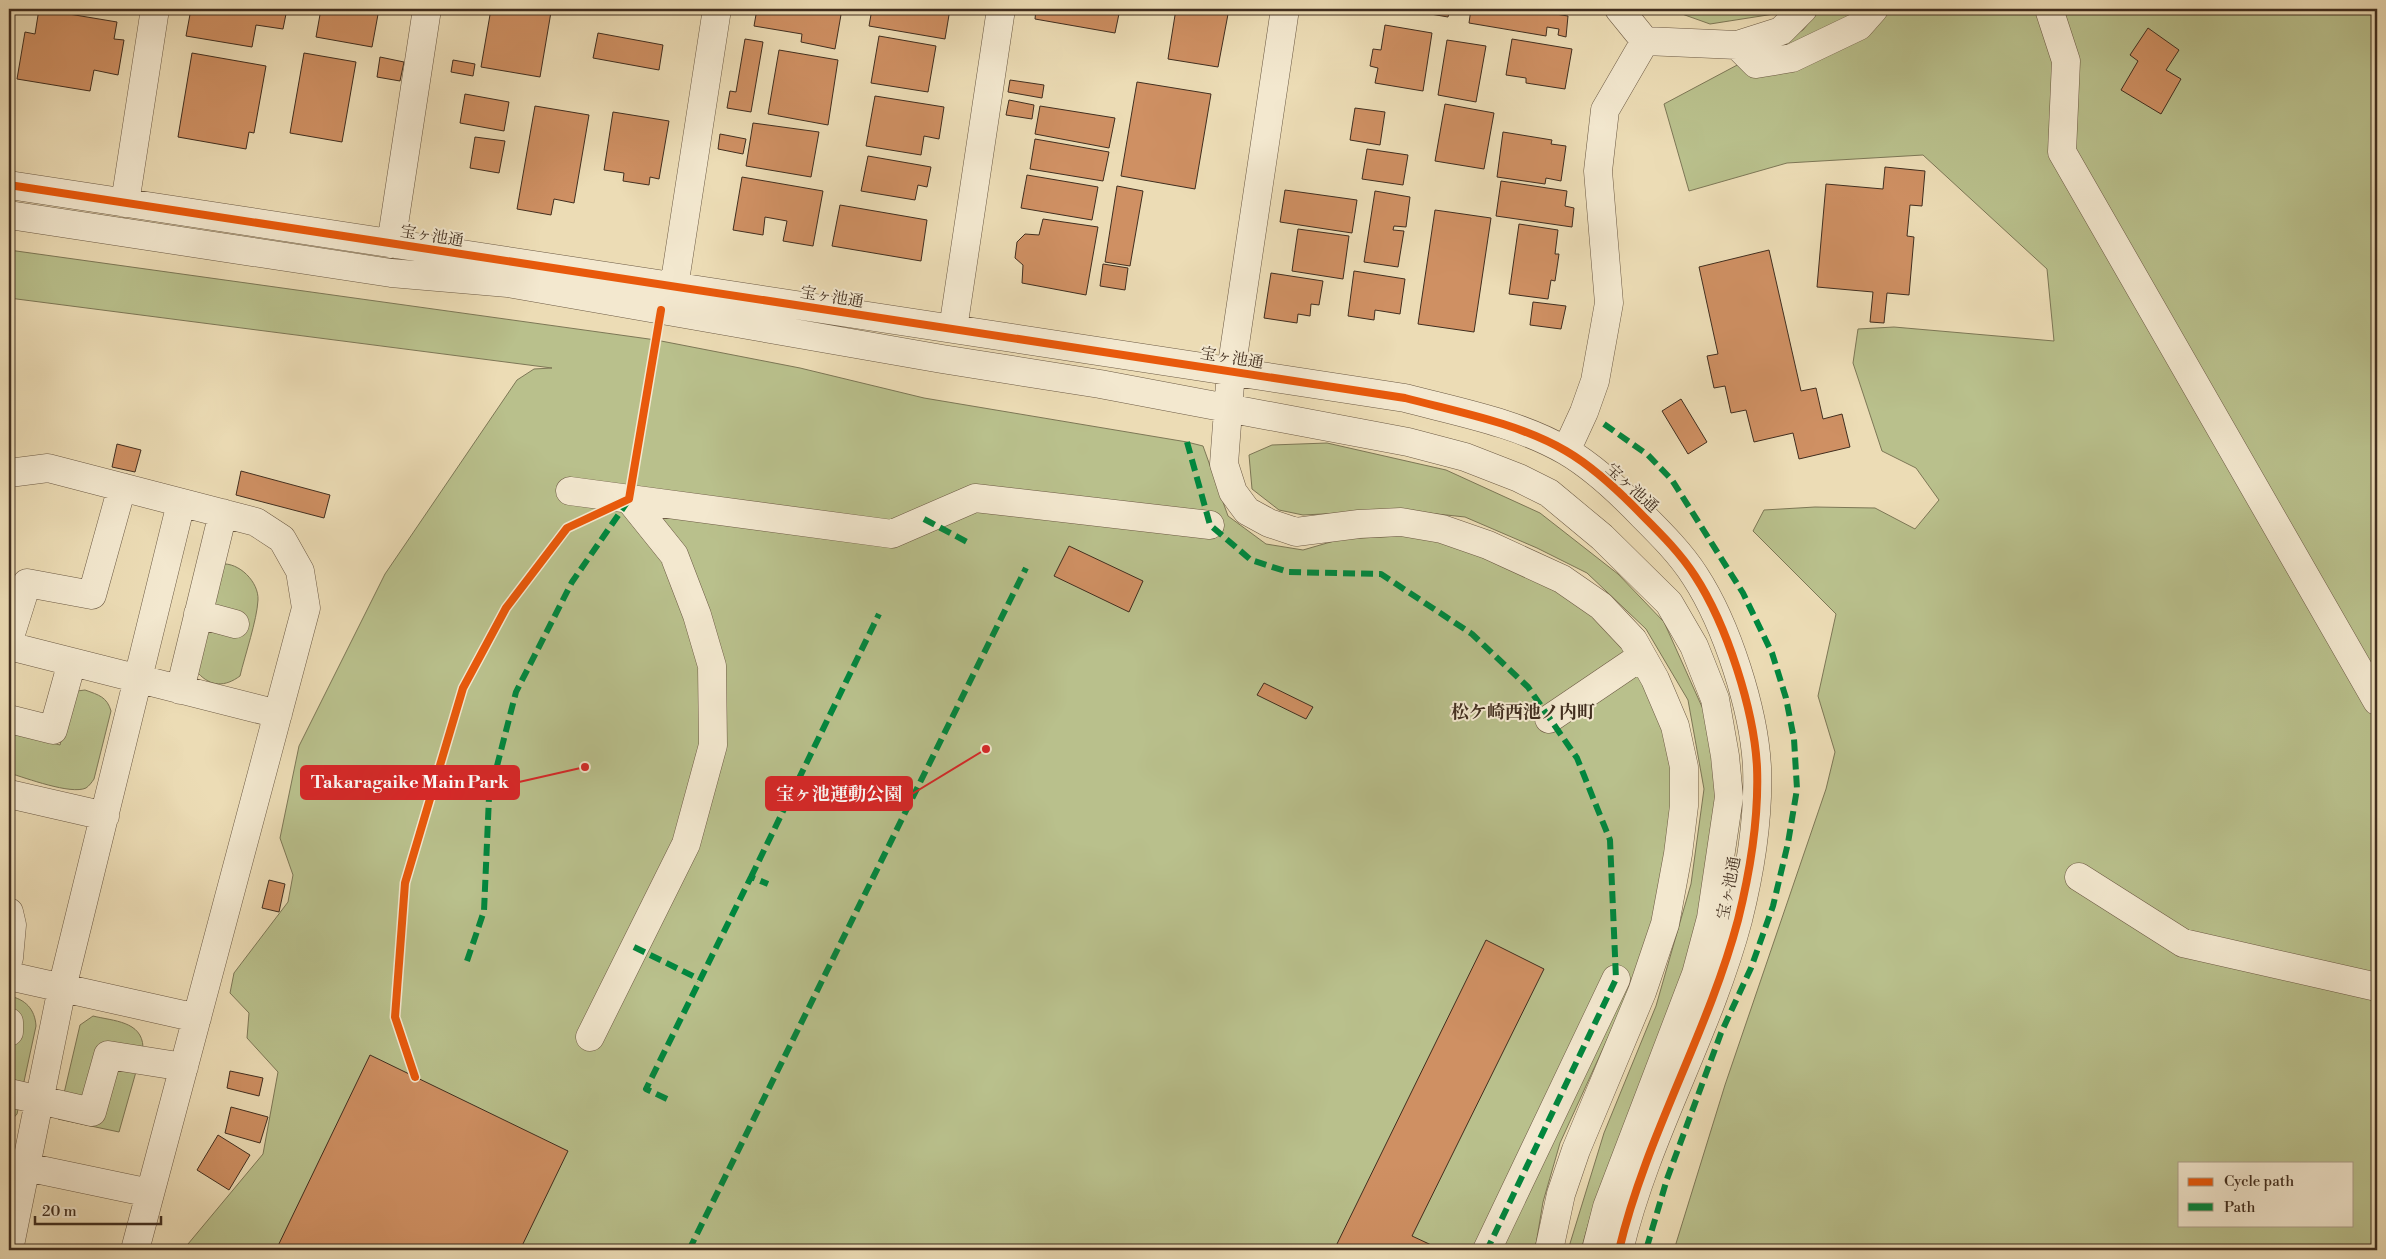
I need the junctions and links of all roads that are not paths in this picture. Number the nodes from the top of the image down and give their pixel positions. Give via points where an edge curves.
1 (155, 9) edge
2 (427, 9) edge
3 (717, 9) edge
4 (1001, 9) edge
5 (1285, 9) edge
6 (1619, 9) edge
7 (1803, 9) edge
8 (1874, 9) edge
9 (2049, 9) edge
10 (1645, 42) junction
11 (1737, 45) junction
12 (9, 185) edge
13 (126, 203) junction
14 (9, 215) edge
15 (391, 244) junction
16 (674, 286) junction
17 (952, 329) junction
18 (1231, 371) junction
19 (1227, 410) junction
20 (1566, 451) junction
21 (9, 472) edge
22 (122, 487) junction
23 (570, 492) dead end
24 (629, 499) junction
25 (181, 503) junction
26 (223, 513) junction
27 (1210, 525) dead end
28 (198, 614) junction
29 (235, 624) dead end
30 (9, 640) edge
31 (9, 646) edge
32 (1642, 656) junction
33 (72, 662) junction
34 (139, 680) junction
35 (180, 690) junction
36 (2377, 701) edge
37 (278, 714) junction
38 (9, 719) edge
39 (1550, 719) dead end
40 (9, 794) edge
41 (105, 816) junction
42 (2080, 877) dead end
43 (9, 912) edge
44 (9, 958) edge
45 (9, 976) edge
46 (1616, 979) dead end
47 (2377, 987) edge
48 (62, 988) junction
49 (196, 1018) junction
50 (9, 1022) edge
51 (9, 1032) edge
52 (590, 1037) dead end
53 (184, 1067) junction
54 (9, 1092) edge
55 (40, 1099) junction
56 (21, 1159) edge
57 (150, 1193) junction
58 (9, 1250) edge
59 (135, 1250) edge
60 (1487, 1250) edge
61 (1549, 1250) edge
62 (1596, 1250) edge
63 (1619, 1250) edge

1 - 13 street
2 - 15 street
3 - 16 street
4 - 17 street
5 - 18 street
6 - 10 street
7 - 11 street via 1781,30
8 - 11 street via 1859,26 1792,58 1756,64
9 - 36 street via 2066,62 2062,152
10 - 11 street
10 - 20 street via 1605,110 1598,171 1609,303 1595,381
12 - 13 street, 宝ヶ池通
13 - 15 street, 宝ヶ池通
14 - 19 street, 宝ヶ池通 via 391,273 508,283 932,358 1100,384
15 - 16 street, 宝ヶ池通
16 - 17 street, 宝ヶ池通
17 - 18 street, 宝ヶ池通
18 - 19 street
18 - 20 street, 宝ヶ池通 via 1405,398 1468,414
19 - 32 street via 1224,464 1233,492 1247,511 1268,523 1296,532 1401,522 1442,529 1488,545 1562,580 1601,606 1633,640
19 - 62 street, 宝ヶ池通 via 1408,442 1464,457 1549,493 1602,537 1669,603 1694,646 1715,698 1725,756 1729,797 1722,861 1712,918 1696,974 1607,1207
20 - 63 street, 宝ヶ池通 via 1617,489 1664,537 1695,576 1725,632 1757,766 1756,818 1738,919 1722,974 1660,1126
21 - 22 street via 48,468
22 - 25 street
22 - 30 street via 92,596 27,583
23 - 24 street
24 - 27 street via 892,534 974,498
24 - 52 street via 674,555 697,615 712,666 713,745 686,844
25 - 26 street
25 - 34 street
26 - 28 street
26 - 37 street via 256,522 282,539 300,572 306,608
28 - 29 street
28 - 35 street
31 - 33 street
32 - 39 street
32 - 61 street via 1675,726 1684,767 1684,806 1678,854 1665,924 1642,992 1576,1150 1561,1194
33 - 34 street
33 - 38 street via 53,730
34 - 35 street
34 - 41 street
35 - 37 street
37 - 49 street
40 - 41 street
41 - 48 street
42 - 47 street via 2183,942
43 - 44 street via 12,925
45 - 48 street
46 - 60 street
48 - 49 street
48 - 55 street
49 - 53 street
50 - 51 street
53 - 55 street via 108,1055 92,1112
53 - 57 street
54 - 55 street
55 - 56 street
56 - 57 street
56 - 58 street
57 - 59 street

